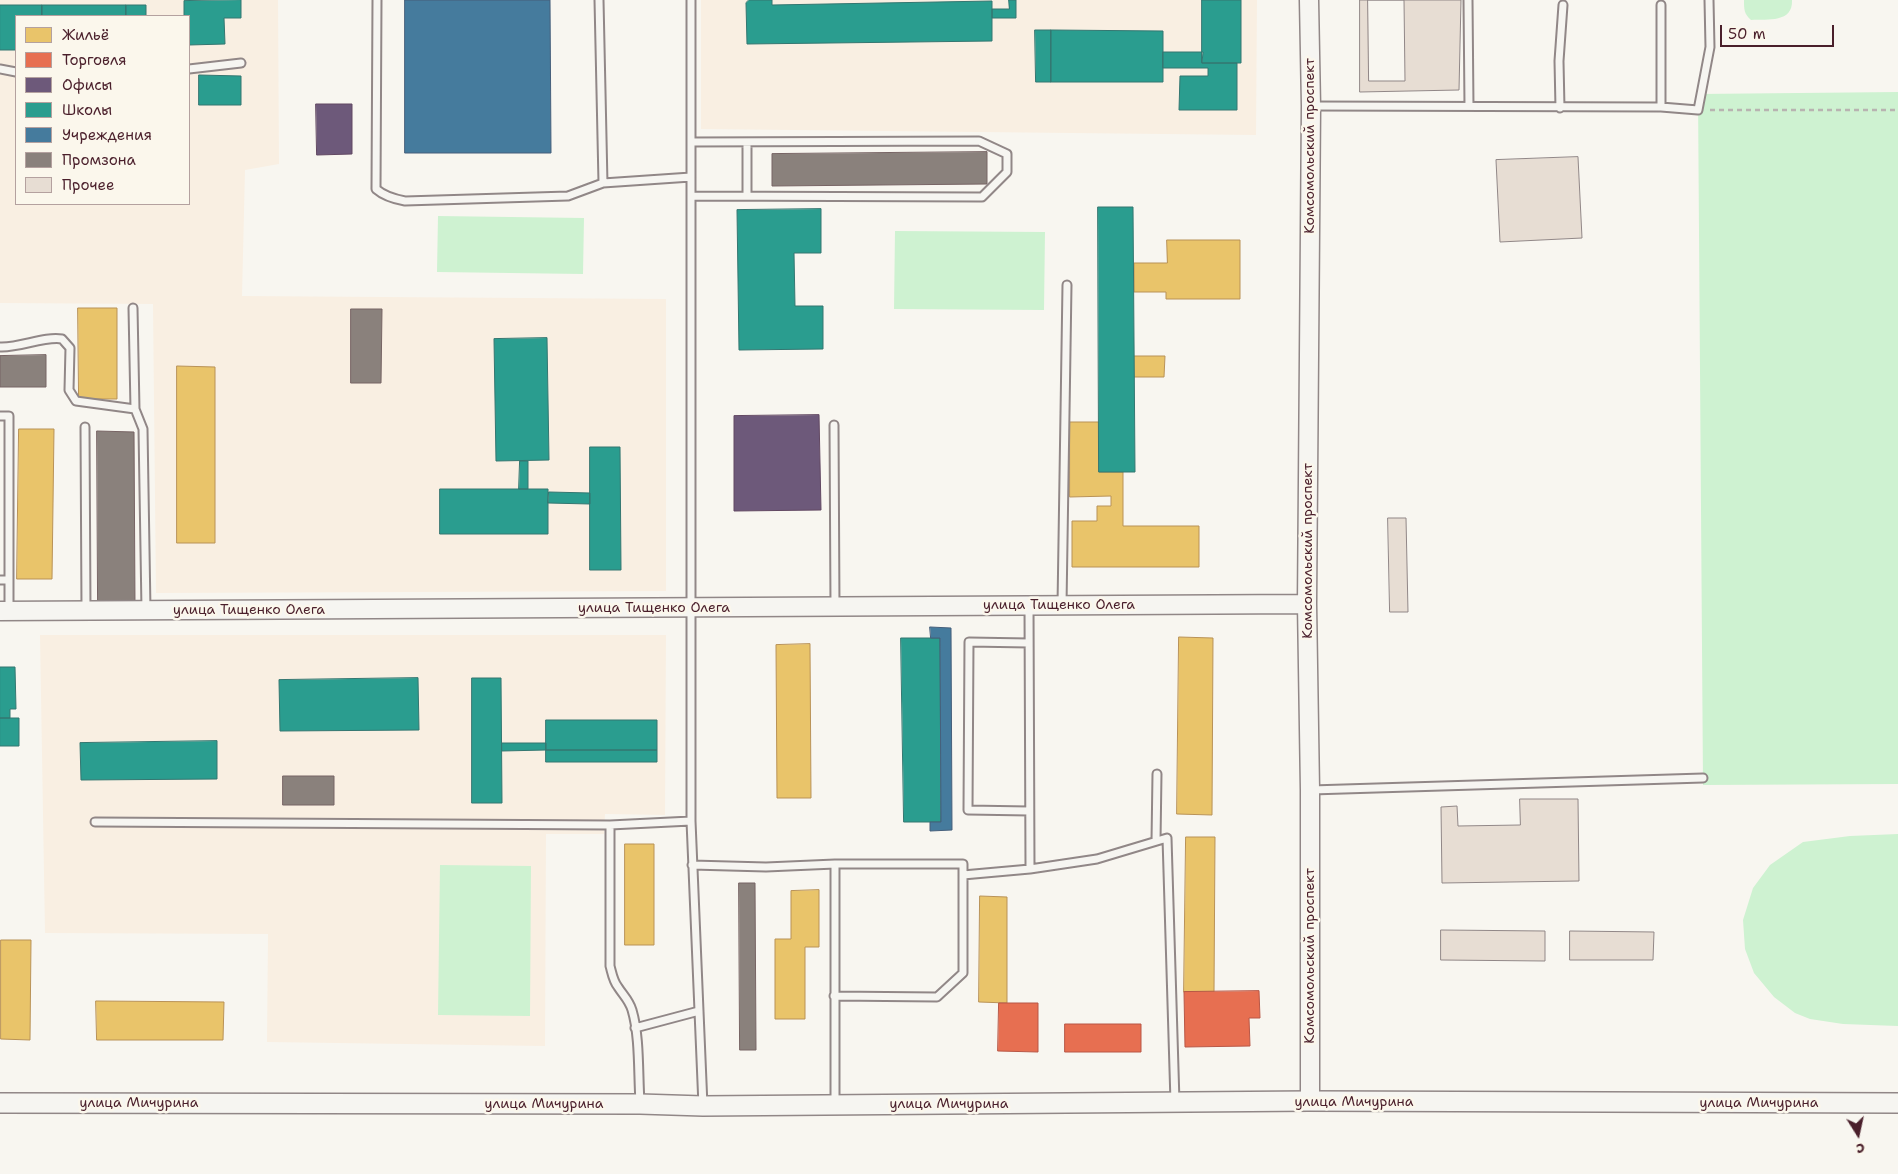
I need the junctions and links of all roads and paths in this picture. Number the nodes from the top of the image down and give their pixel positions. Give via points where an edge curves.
1 (376, 0) edge
2 (599, 0) edge
3 (691, 0) edge
4 (1309, 0) edge
5 (1468, 0) edge
6 (1709, 0) edge
7 (1563, 5) dead end
8 (1661, 5) dead end
9 (241, 63) dead end
10 (0, 69) edge
11 (190, 69) edge
12 (15, 72) edge
13 (1310, 106) junction
14 (1469, 106) junction
15 (1560, 108) junction
16 (1661, 108) junction
17 (1698, 110) junction
18 (1898, 110) edge
19 (691, 142) junction
20 (746, 142) junction
21 (691, 177) junction
22 (603, 184) junction
23 (691, 196) junction
24 (747, 196) junction
25 (1067, 285) dead end
26 (133, 308) dead end
27 (0, 347) edge
28 (135, 409) junction
29 (0, 416) edge
30 (834, 425) dead end
31 (84, 427) dead end
32 (0, 580) edge
33 (9, 580) junction
34 (1308, 604) junction
35 (1062, 605) junction
36 (1029, 606) junction
37 (835, 607) junction
38 (690, 608) junction
39 (86, 610) junction
40 (146, 610) junction
41 (4, 611) edge
42 (1029, 643) junction
43 (1157, 774) dead end
44 (1703, 778) dead end
45 (1310, 790) junction
46 (1029, 811) junction
47 (690, 821) junction
48 (95, 822) dead end
49 (610, 825) junction
50 (1156, 841) junction
51 (835, 864) junction
52 (692, 865) junction
53 (1030, 870) junction
54 (963, 875) junction
55 (834, 996) junction
56 (699, 1011) junction
57 (635, 1028) junction
58 (1310, 1101) junction
59 (1175, 1102) junction
60 (0, 1103) edge
61 (640, 1104) junction
62 (1898, 1104) edge
63 (835, 1105) junction
64 (703, 1106) junction

1 - 22 lane via 376,189 405,201 568,196
2 - 22 lane
3 - 19 lane
4 - 13 street, Комсомольский проспект
5 - 14 lane
6 - 17 lane via 1710,46
7 - 15 lane
8 - 16 lane
9 - 11 lane
10 - 12 lane
13 - 14 lane
13 - 34 street, Комсомольский проспект
14 - 15 lane
15 - 16 lane
16 - 17 lane
17 - 18 path
19 - 20 lane
19 - 21 lane
20 - 24 lane
20 - 24 lane via 979,141 1008,154 1007,172 982,196
21 - 22 lane
21 - 23 lane
23 - 24 lane
23 - 38 lane
25 - 35 lane
26 - 28 lane
27 - 28 lane via 62,340 70,348 69,390 76,401
28 - 40 lane via 143,429
29 - 33 lane via 9,416
30 - 37 lane
31 - 39 lane
32 - 33 lane
33 - 41 lane
34 - 35 street, улица Тищенко Олега
34 - 45 street, Комсомольский проспект
35 - 36 street, улица Тищенко Олега
36 - 37 street, улица Тищенко Олега
36 - 42 lane
37 - 38 street, улица Тищенко Олега
38 - 40 street, улица Тищенко Олега
38 - 47 lane
39 - 40 street, улица Тищенко Олега
39 - 41 street, улица Тищенко Олега
42 - 46 lane
42 - 46 lane via 969,642 968,810
43 - 50 lane
44 - 45 lane
45 - 58 street, Комсомольский проспект
46 - 53 lane
47 - 49 lane
47 - 52 lane
48 - 49 lane
49 - 57 lane via 610,966 617,987 632,1009
50 - 53 lane via 1097,859
50 - 59 lane via 1167,838
51 - 52 lane via 766,867
51 - 54 lane via 963,864
51 - 55 lane
52 - 56 lane
53 - 54 lane
54 - 55 lane via 963,973 937,997
55 - 63 lane
56 - 57 lane
56 - 64 lane
57 - 61 lane
58 - 59 main road, улица Мичурина
58 - 62 main road, улица Мичурина
59 - 63 main road, улица Мичурина
60 - 61 main road, улица Мичурина
61 - 64 main road, улица Мичурина
63 - 64 main road, улица Мичурина

